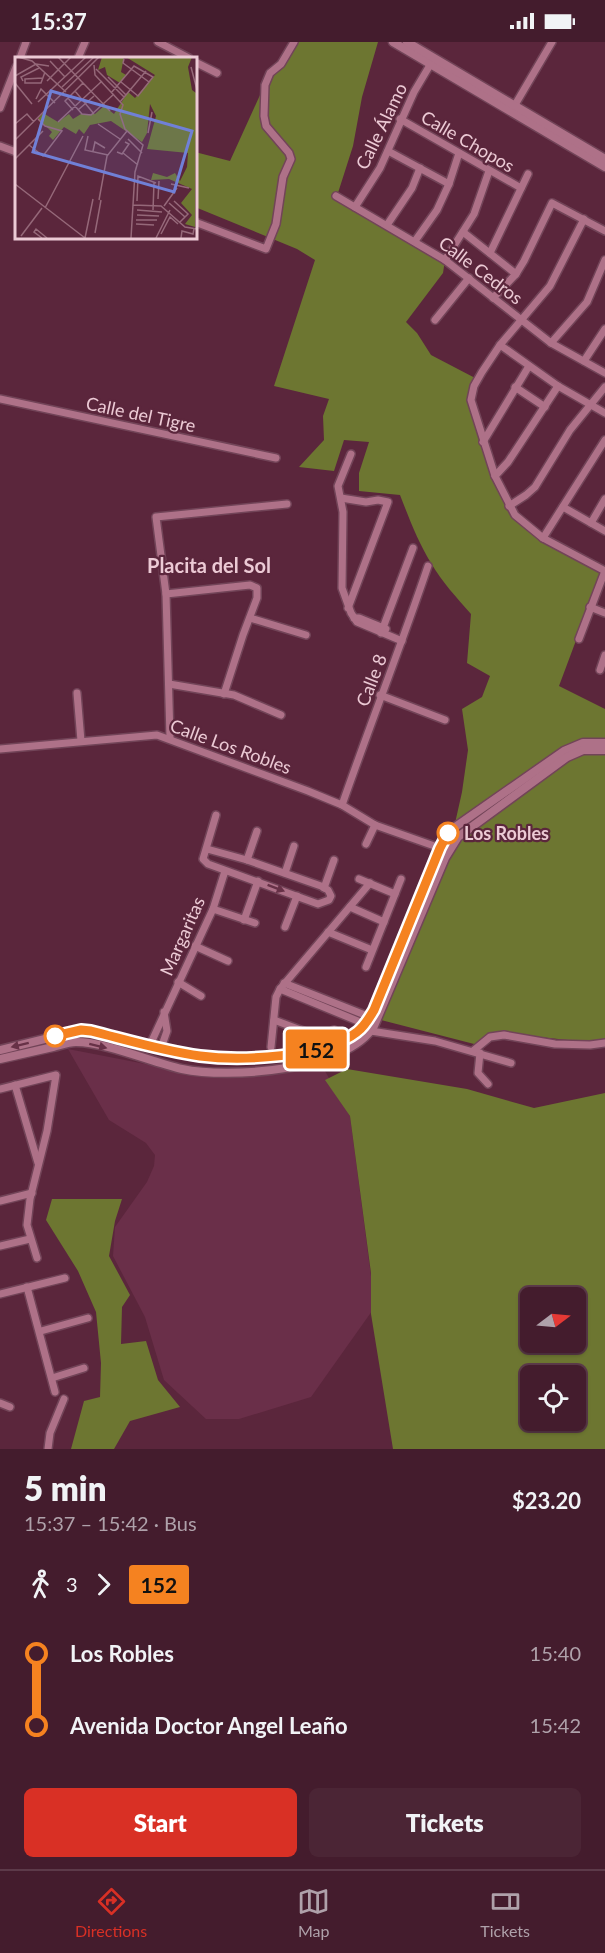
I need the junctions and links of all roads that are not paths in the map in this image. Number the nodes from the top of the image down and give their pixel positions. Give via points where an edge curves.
1 (27, 42) edge
2 (85, 42) edge
3 (158, 42) edge
4 (294, 42) edge
5 (393, 42) edge
6 (407, 42) edge
7 (552, 42) edge
8 (20, 57) edge
9 (78, 57) edge
10 (187, 57) edge
11 (432, 61) junction
12 (196, 62) edge
13 (15, 70) edge
14 (217, 73) dead end
15 (0, 108) edge
16 (513, 109) junction
17 (400, 120) junction
18 (0, 146) edge
19 (388, 151) junction
20 (15, 152) edge
21 (459, 153) junction
22 (599, 158) edge
23 (605, 167) edge
24 (420, 168) junction
25 (489, 171) junction
26 (528, 174) dead end
27 (449, 184) junction
28 (521, 188) junction
29 (336, 196) dead end
30 (355, 207) junction
31 (584, 219) junction
32 (196, 222) edge
33 (387, 225) junction
34 (605, 231) edge
35 (463, 232) junction
36 (415, 241) junction
37 (490, 254) junction
38 (444, 260) junction
39 (605, 260) edge
40 (603, 269) edge
41 (516, 274) junction
42 (469, 278) junction
43 (494, 298) junction
44 (435, 320) dead end
45 (523, 320) junction
46 (605, 329) edge
47 (552, 343) junction
48 (500, 345) junction
49 (584, 361) junction
50 (529, 366) junction
51 (605, 373) edge
52 (558, 386) junction
53 (515, 387) junction
54 (605, 387) edge
55 (0, 399) edge
56 (589, 405) junction
57 (545, 407) junction
58 (605, 413) edge
59 (605, 441) edge
60 (483, 442) junction
61 (351, 454) dead end
62 (276, 458) dead end
63 (495, 476) junction
64 (341, 498) junction
65 (605, 499) edge
66 (287, 504) dead end
67 (509, 506) junction
68 (563, 507) junction
69 (591, 523) junction
70 (605, 531) edge
71 (543, 538) junction
72 (413, 548) dead end
73 (428, 566) dead end
74 (605, 571) edge
75 (166, 594) junction
76 (348, 608) junction
77 (590, 608) junction
78 (605, 613) edge
79 (250, 618) junction
80 (382, 630) junction
81 (306, 635) dead end
82 (403, 638) junction
83 (579, 639) dead end
84 (605, 655) edge
85 (600, 670) dead end
86 (169, 684) junction
87 (77, 693) dead end
88 (224, 694) junction
89 (380, 695) junction
90 (281, 715) dead end
91 (445, 720) dead end
92 (170, 738) junction
93 (81, 741) junction
94 (605, 743) edge
95 (0, 749) edge
96 (605, 750) edge
97 (342, 805) junction
98 (216, 815) dead end
99 (375, 825) junction
100 (256, 831) dead end
101 (366, 844) dead end
102 (294, 846) dead end
103 (440, 848) junction
104 (207, 849) junction
105 (247, 860) junction
106 (334, 860) dead end
107 (225, 871) junction
108 (285, 873) junction
109 (359, 879) dead end
110 (401, 879) dead end
111 (258, 881) junction
112 (370, 884) junction
113 (324, 888) junction
114 (395, 894) junction
115 (297, 896) junction
116 (350, 907) junction
117 (213, 909) junction
118 (244, 920) junction
119 (384, 922) junction
120 (255, 924) dead end
121 (285, 927) dead end
122 (328, 932) junction
123 (195, 946) junction
124 (372, 950) junction
125 (228, 961) dead end
126 (366, 967) dead end
127 (178, 982) junction
128 (282, 986) junction
129 (201, 996) dead end
130 (164, 1012) junction
131 (274, 1020) junction
132 (369, 1024) junction
133 (334, 1030) dead end
134 (605, 1043) edge
135 (150, 1045) junction
136 (271, 1047) dead end
137 (161, 1048) junction
138 (0, 1050) edge
139 (477, 1052) junction
140 (0, 1059) edge
141 (511, 1063) dead end
142 (488, 1084) dead end
143 (15, 1085) junction
144 (0, 1089) edge
145 (39, 1166) junction
146 (32, 1193) junction
147 (0, 1201) edge
148 (30, 1239) junction
149 (0, 1246) edge
150 (37, 1257) dead end
151 (65, 1278) dead end
152 (27, 1287) junction
153 (0, 1294) edge
154 (88, 1318) dead end
155 (41, 1331) junction
156 (84, 1368) dead end
157 (52, 1378) junction
158 (56, 1392) dead end
159 (64, 1399) dead end
160 (0, 1403) edge
161 (10, 1407) dead end
162 (47, 1448) edge

1 - 8 street
2 - 9 street
3 - 10 street
4 - 32 street via 265,85 266,126 291,159 266,249
5 - 11 street
6 - 11 street
7 - 16 street
11 - 16 street
11 - 17 street, Calle Álamo
12 - 14 street
13 - 15 street
16 - 22 street
17 - 19 street, Calle Álamo
17 - 21 street, Calle Chopos
18 - 20 street
19 - 24 street
19 - 30 street, Calle Álamo
21 - 25 street, Calle Chopos
21 - 27 street
22 - 23 street
24 - 27 street
24 - 33 street via 412,188
25 - 28 street, Calle Chopos
25 - 35 street via 474,214
26 - 28 street
27 - 36 street via 437,210
28 - 37 street
29 - 30 street, Calle Cedros
30 - 33 street, Calle Cedros
31 - 34 street
31 - 41 street via 552,203
31 - 45 street via 550,286
33 - 36 street, Calle Cedros
35 - 37 street
35 - 38 street
36 - 38 street, Calle Cedros
37 - 41 street
38 - 42 street, Calle Cedros
39 - 40 street
40 - 47 street via 587,302
41 - 43 street
42 - 43 street, Calle Cedros
42 - 44 street
43 - 45 street, Calle Cedros
45 - 47 street, Calle Cedros
45 - 48 street
46 - 49 street
47 - 49 street, Calle Cedros
48 - 50 street
48 - 60 street via 472,392 472,408
49 - 51 street, Calle Cedros
50 - 52 street
50 - 53 street
52 - 56 street
52 - 57 street
53 - 57 street
53 - 60 street
54 - 56 street
55 - 62 street, Calle del Tigre
56 - 58 street
56 - 67 street via 535,487
57 - 63 street
59 - 68 street
60 - 63 street
61 - 64 street via 338,486
63 - 67 street
64 - 76 street via 342,588
64 - 76 street via 388,502
65 - 69 street
66 - 75 street via 156,518
67 - 71 street
68 - 69 street
68 - 71 street
69 - 70 street
71 - 74 street
72 - 80 street
73 - 82 street, Calle 8
74 - 77 street
75 - 79 street via 250,585 258,588
75 - 86 street
76 - 80 street via 357,622
77 - 78 street
77 - 83 street
79 - 81 street
79 - 88 street
80 - 82 street
82 - 89 street, Calle 8
84 - 85 street
86 - 88 street
86 - 92 street
87 - 93 street
88 - 90 street
89 - 91 street
89 - 97 street, Calle 8
92 - 93 street, Calle Los Robles via 142,735
92 - 97 street, Calle Los Robles
93 - 95 street, Calle Los Robles
94 - 103 street via 584,743 564,751 451,830
96 - 132 street via 583,750 567,757 458,837
97 - 99 street, Calle Los Robles
98 - 104 street
99 - 101 street
99 - 103 street, Calle Los Robles
100 - 105 street
102 - 108 street
103 - 132 street
104 - 105 street
104 - 107 street via 203,858
105 - 108 street
106 - 113 street
107 - 111 street
107 - 117 street, Margaritas
108 - 113 street
109 - 112 street
110 - 114 street
111 -> 115 street
111 - 118 street
112 - 114 street
112 - 116 street
113 - 115 street via 331,896 322,904
114 - 119 street
115 - 121 street
116 - 119 street
116 - 122 street
117 - 118 street
117 - 123 street, Margaritas
118 - 120 street
119 - 124 street
122 - 124 street
122 - 128 street
123 - 125 street
123 - 127 street, Margaritas
124 - 126 street
127 - 129 street
127 - 130 street, Margaritas
128 - 131 street via 276,997
128 - 132 street
130 - 135 street, Margaritas
130 - 137 street, Margaritas via 167,1031
131 - 133 street via 322,1038
131 - 136 street
132 - 137 street via 333,1044 268,1057 200,1056
132 - 139 street
140 -> 132 street via 74,1042 192,1070 258,1071 328,1058 348,1048
134 - 139 street via 555,1044 504,1035 490,1037
135 - 137 street
135 -> 138 street via 81,1030
139 - 141 street
139 - 142 street via 478,1073
143 - 144 street
143 - 145 street
143 - 145 street via 56,1075
145 - 146 street
146 - 147 street
146 - 148 street via 27,1225
148 - 149 street
148 - 150 street
151 - 152 street
152 - 153 street
152 - 155 street
154 - 155 street
155 - 157 street
156 - 157 street
157 - 158 street
159 - 162 street
160 - 161 street

